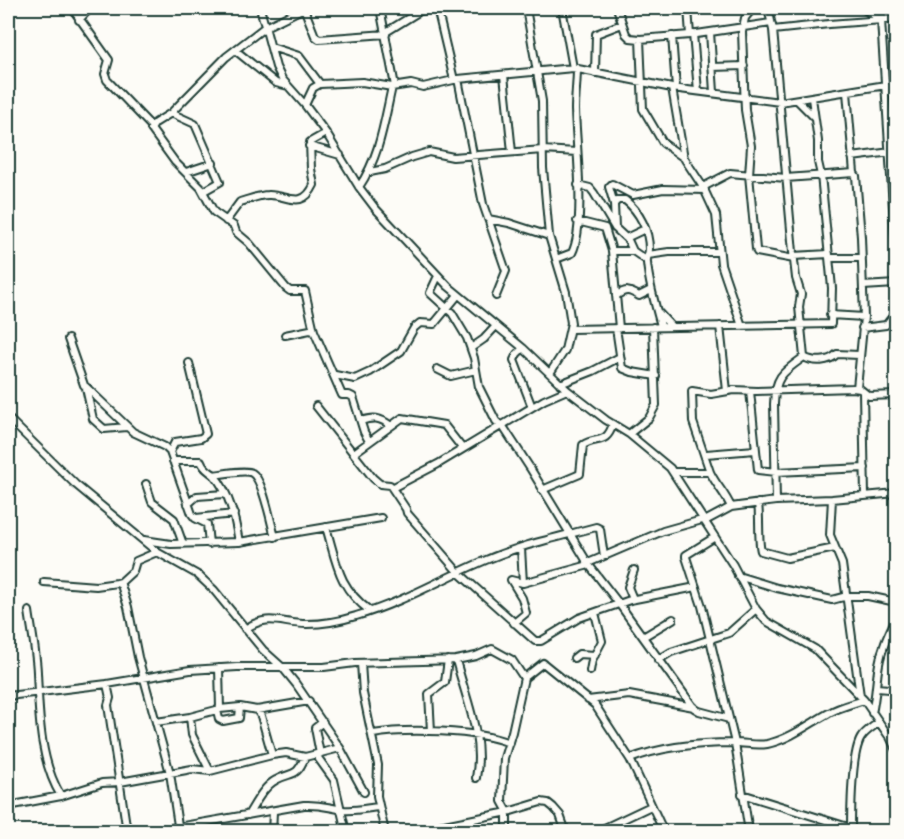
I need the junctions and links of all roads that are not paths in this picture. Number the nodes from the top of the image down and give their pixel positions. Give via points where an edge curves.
1 (72, 8) edge
2 (90, 8) edge
3 (260, 8) edge
4 (380, 8) edge
5 (438, 8) edge
6 (526, 8) edge
7 (562, 8) edge
8 (617, 8) edge
9 (688, 8) edge
10 (753, 8) edge
11 (767, 8) edge
12 (862, 8) edge
13 (885, 8) edge
14 (897, 18) edge
15 (79, 20) junction
16 (881, 20) junction
17 (771, 23) junction
18 (622, 24) junction
19 (266, 27) junction
20 (743, 27) junction
21 (773, 30) junction
22 (710, 32) junction
23 (386, 33) junction
24 (691, 35) junction
25 (672, 36) junction
26 (640, 39) junction
27 (271, 46) junction
28 (235, 50) junction
29 (744, 66) junction
30 (712, 67) junction
31 (575, 68) junction
32 (537, 72) junction
33 (596, 73) junction
34 (504, 75) junction
35 (456, 80) junction
36 (643, 83) junction
37 (320, 84) junction
38 (288, 86) junction
39 (886, 86) junction
40 (394, 87) junction
41 (674, 88) junction
42 (698, 91) junction
43 (714, 92) junction
44 (847, 92) junction
45 (746, 98) junction
46 (812, 98) junction
47 (897, 98) edge
48 (797, 100) junction
49 (780, 102) junction
50 (305, 105) junction
51 (171, 114) junction
52 (815, 118) junction
53 (152, 127) junction
54 (326, 133) junction
55 (309, 146) junction
56 (543, 150) junction
57 (512, 152) junction
58 (577, 152) junction
59 (891, 152) junction
60 (472, 154) junction
61 (340, 155) junction
62 (852, 157) junction
63 (684, 158) junction
64 (213, 163) junction
65 (186, 172) junction
66 (370, 172) junction
67 (854, 173) junction
68 (749, 175) junction
69 (821, 175) junction
70 (786, 178) junction
71 (578, 184) junction
72 (359, 187) junction
73 (704, 188) junction
74 (204, 191) junction
75 (614, 204) junction
76 (488, 219) junction
77 (577, 220) junction
78 (226, 221) junction
79 (615, 228) junction
80 (645, 229) junction
81 (549, 236) junction
82 (626, 238) junction
83 (612, 251) junction
84 (633, 251) junction
85 (718, 252) junction
86 (897, 255) edge
87 (830, 256) junction
88 (794, 257) junction
89 (647, 258) junction
90 (862, 258) junction
91 (556, 259) junction
92 (438, 276) junction
93 (897, 284) edge
94 (863, 286) junction
95 (651, 290) junction
96 (458, 295) junction
97 (496, 296) dead end
98 (616, 296) junction
99 (447, 307) junction
100 (657, 310) junction
101 (897, 312) edge
102 (830, 315) junction
103 (864, 317) junction
104 (496, 326) junction
105 (661, 326) junction
106 (671, 326) junction
107 (720, 326) junction
108 (742, 326) junction
109 (802, 326) junction
110 (653, 327) junction
111 (571, 328) junction
112 (617, 328) junction
113 (862, 328) junction
114 (314, 331) junction
115 (285, 335) dead end
116 (68, 339) dead end
117 (471, 348) junction
118 (523, 348) junction
119 (859, 355) junction
120 (620, 357) junction
121 (804, 357) junction
122 (189, 363) dead end
123 (437, 369) dead end
124 (476, 370) junction
125 (550, 373) junction
126 (334, 375) junction
127 (656, 376) junction
128 (560, 384) junction
129 (86, 388) junction
130 (857, 388) junction
131 (567, 390) junction
132 (774, 390) junction
133 (727, 391) junction
134 (750, 391) junction
135 (863, 392) junction
136 (897, 395) edge
137 (316, 406) dead end
138 (532, 407) junction
139 (8, 418) edge
140 (361, 421) junction
141 (613, 424) junction
142 (500, 425) junction
143 (391, 426) junction
144 (127, 427) junction
145 (629, 434) junction
146 (369, 441) junction
147 (462, 448) junction
148 (755, 450) junction
149 (170, 452) junction
150 (354, 453) junction
151 (706, 454) junction
152 (173, 461) junction
153 (865, 468) junction
154 (673, 472) junction
155 (710, 472) junction
156 (776, 472) junction
157 (214, 475) junction
158 (146, 484) dead end
159 (392, 488) junction
160 (542, 490) junction
161 (897, 493) edge
162 (225, 494) junction
163 (865, 496) junction
164 (832, 500) junction
165 (776, 501) junction
166 (758, 503) junction
167 (188, 504) junction
168 (731, 507) junction
169 (234, 514) junction
170 (195, 518) junction
171 (381, 518) dead end
172 (704, 521) junction
173 (326, 527) junction
174 (569, 534) junction
175 (275, 537) junction
176 (715, 537) junction
177 (143, 540) junction
178 (153, 541) junction
179 (239, 542) junction
180 (183, 544) junction
181 (209, 544) junction
182 (521, 548) junction
183 (836, 548) junction
184 (155, 550) junction
185 (604, 556) junction
186 (588, 564) junction
187 (634, 570) dead end
188 (459, 573) junction
189 (738, 576) junction
190 (44, 582) dead end
191 (117, 583) junction
192 (523, 583) junction
193 (696, 587) junction
194 (847, 596) junction
195 (633, 599) junction
196 (897, 602) edge
197 (620, 605) junction
198 (756, 609) junction
199 (29, 611) dead end
200 (370, 611) junction
201 (595, 614) junction
202 (897, 618) edge
203 (673, 619) dead end
204 (514, 623) junction
205 (245, 629) junction
206 (643, 638) junction
207 (709, 640) junction
208 (595, 655) junction
209 (574, 658) dead end
210 (448, 660) junction
211 (456, 660) junction
212 (658, 660) junction
213 (361, 663) junction
214 (219, 668) junction
215 (283, 668) junction
216 (591, 671) dead end
217 (144, 676) junction
218 (524, 678) junction
219 (107, 684) junction
220 (877, 687) junction
221 (36, 692) junction
222 (897, 693) edge
223 (8, 696) edge
224 (862, 699) junction
225 (588, 700) junction
226 (309, 701) junction
227 (240, 707) junction
228 (694, 708) junction
229 (219, 710) junction
230 (257, 710) junction
231 (872, 713) junction
232 (190, 717) junction
233 (729, 719) junction
234 (156, 722) junction
235 (323, 722) junction
236 (879, 722) junction
237 (431, 731) junction
238 (373, 734) junction
239 (477, 736) junction
240 (893, 738) edge
241 (509, 743) junction
242 (735, 743) junction
243 (340, 748) junction
244 (897, 750) edge
245 (318, 754) junction
246 (272, 755) junction
247 (305, 757) junction
248 (630, 759) junction
249 (210, 771) junction
250 (170, 773) junction
251 (476, 778) dead end
252 (120, 782) junction
253 (364, 792) dead end
254 (742, 794) junction
255 (61, 796) junction
256 (8, 806) edge
257 (651, 806) junction
258 (379, 807) junction
259 (342, 810) junction
260 (273, 812) junction
261 (507, 812) junction
262 (248, 815) junction
263 (179, 829) edge
264 (851, 830) edge
265 (128, 831) edge
266 (149, 831) edge
267 (272, 831) edge
268 (346, 831) edge
269 (385, 831) edge
270 (411, 831) edge
271 (507, 831) edge
272 (566, 831) edge
273 (596, 831) edge
274 (663, 831) edge
275 (749, 831) edge

1 - 15 street
2 - 15 street
3 - 19 street
4 - 23 street
5 - 23 street via 420,11
5 - 35 street
6 - 32 street
7 - 31 street
8 - 18 street
9 - 24 street
10 - 20 street via 747,12
11 - 17 street
12 - 16 street
13 - 16 street
14 - 16 street
15 - 53 street via 109,60 107,80
16 - 21 street
16 - 39 street
17 - 20 street
17 - 21 street
18 - 26 street via 628,37
18 - 33 street via 596,34
19 - 23 street via 304,8 319,39
19 - 27 street
19 - 28 street
20 - 22 street
20 - 29 street
21 - 49 street
22 - 24 street
22 - 30 street
23 - 40 street
24 - 25 street
24 - 42 street
25 - 26 street
25 - 41 street
26 - 36 street
27 - 37 street via 299,56
27 - 38 street via 276,67
28 - 38 street via 276,83
28 - 51 street
29 - 30 street
29 - 45 street
30 - 43 street
31 - 32 street
31 - 33 street
31 - 58 street
32 - 34 street
32 - 56 street
33 - 36 street
34 - 35 street
34 - 57 street
35 - 40 street via 423,87
35 - 60 street
36 - 41 street
36 - 63 street via 643,109 663,143
37 - 40 street via 362,82
37 - 50 street via 313,88
38 - 50 street
39 - 44 street
39 - 47 street
39 - 59 street
40 - 66 street
41 - 42 street
41 - 63 street
42 - 43 street
43 - 45 street
44 - 46 street
44 - 62 street
45 - 49 street
45 - 68 street via 751,146
46 - 48 street
46 - 52 street
48 - 49 street
48 - 52 street
49 - 70 street
50 - 54 street
51 - 53 street
51 - 64 street via 197,126
52 - 69 street
53 - 65 street via 168,154
54 - 55 street
54 - 61 street
55 - 61 street
55 - 78 street via 314,185 306,195 290,200 267,195 240,202
56 - 57 street
56 - 58 street
56 - 81 street
57 - 60 street
58 - 71 street
59 - 62 street
59 - 86 street
60 - 66 street via 453,157 429,152
60 - 76 street
61 - 72 street
62 - 67 street
63 - 73 street
64 - 65 street
64 - 74 street via 220,182
65 - 74 street
66 - 72 street
67 - 69 street
67 - 90 street
68 - 70 street
68 - 73 street via 726,174
68 - 88 street via 757,252
69 - 70 street
69 - 87 street
70 - 88 street
71 - 77 street
71 - 79 street via 590,188
72 - 92 street
73 - 75 street via 663,189 633,195 612,184 609,187
73 - 85 street via 716,215
74 - 78 street via 214,212
75 - 79 street
75 - 80 street via 626,200
76 - 81 street
76 - 97 street via 506,271
77 - 83 street via 605,228
77 - 91 street via 572,253
78 - 114 street via 288,290 306,291
79 - 82 street
80 - 82 street
80 - 89 street
81 - 91 street
82 - 84 street
83 - 84 street
83 - 98 street
84 - 89 street
85 - 89 street via 669,252
85 - 108 street
87 - 88 street
87 - 90 street
87 - 102 street
88 - 109 street
89 - 95 street
90 - 94 street
91 - 111 street
92 - 96 street
92 - 99 street via 430,292
93 - 94 street
94 - 103 street
95 - 98 street via 639,297 630,290
95 - 100 street
96 - 99 street
96 - 104 street
98 - 112 street
99 - 117 street
99 - 126 street via 434,324 420,323 414,328 400,351 375,370 355,379
100 - 105 street
100 - 106 street
101 - 113 street via 886,325
102 - 103 street
102 - 109 street via 831,324
103 - 113 street
104 - 117 street
104 - 118 street
105 - 106 street
105 - 110 street
106 - 107 street
107 - 108 street
107 - 133 street
108 - 109 street
109 - 121 street
110 - 112 street
110 - 127 street
111 - 112 street
111 - 125 street via 565,350
112 - 120 street
113 - 119 street
114 - 115 street
114 - 126 street
116 - 129 street
117 - 124 street
118 - 125 street
118 - 138 street via 514,360
119 - 121 street via 837,354 832,359 813,361
119 - 130 street
120 - 127 street via 624,370
120 - 128 street
121 - 132 street via 782,374
122 - 149 street via 206,434 175,442
123 - 124 street via 451,376
124 - 142 street via 481,391
125 - 128 street
126 - 140 street via 340,394 353,397
127 - 145 street via 657,402 653,412
128 - 131 street
129 - 144 street
129 - 144 street via 93,420 104,429
130 - 132 street
130 - 135 street
131 - 138 street
131 - 141 street
132 - 134 street
132 - 156 street
133 - 134 street
133 - 151 street via 692,391 693,422
134 - 148 street
135 - 136 street
135 - 153 street
137 - 150 street
138 - 142 street
139 - 177 street via 75,484
140 - 143 street via 374,418
140 - 146 street
141 - 145 street
141 - 160 street via 604,439 582,446 580,474
142 - 147 street
142 - 160 street
143 - 146 street
143 - 147 street via 402,418 440,424
144 - 149 street
145 - 154 street
146 - 150 street
147 - 159 street
148 - 151 street
148 - 156 street via 758,470
149 - 152 street
150 - 159 street via 379,483 390,484
151 - 155 street
152 - 157 street via 201,461 204,469
152 - 167 street
153 - 156 street
153 - 163 street
154 - 155 street
154 - 172 street
155 - 168 street
156 - 165 street
157 - 162 street
157 - 175 street via 248,472 255,476
158 - 180 street via 152,502 174,519
159 - 188 street via 407,513
160 - 174 street
161 - 163 street
162 - 167 street via 197,496
162 - 169 street
163 - 164 street
164 - 165 street
164 - 183 street via 830,535
165 - 166 street
166 - 168 street
166 - 183 street via 761,552 787,558
167 - 170 street
168 - 172 street
169 - 170 street
169 - 179 street
170 - 181 street via 207,524
171 - 173 street
172 - 176 street
172 - 185 street via 663,531
173 - 175 street
173 - 200 street via 346,588
174 - 182 street
174 - 185 street via 598,527
174 - 186 street
175 - 179 street
176 - 189 street
176 - 193 street via 686,555
177 - 178 street
177 - 184 street
178 - 180 street
178 - 184 street
179 - 181 street
180 - 181 street
182 - 188 street
182 - 192 street
183 - 194 street
184 - 191 street via 137,560 133,571
184 - 205 street via 203,578
185 - 186 street
186 - 192 street
186 - 197 street
187 - 195 street via 628,587
188 - 200 street
188 - 204 street
189 - 194 street via 832,600
189 - 198 street
190 - 191 street via 96,586
191 - 217 street via 128,607
192 - 204 street via 511,580 526,613
193 - 195 street
193 - 207 street
194 - 196 street
194 - 224 street
195 - 197 street
197 - 201 street
197 - 206 street
198 - 207 street via 729,633
198 - 224 street via 768,623 814,649
199 - 221 street
200 - 205 street via 323,623 260,620
201 - 204 street via 567,624 538,642
201 - 208 street via 602,641
202 - 220 street via 883,650
203 - 206 street
205 - 215 street
206 - 212 street
207 - 212 street
207 - 233 street
208 - 209 street via 579,654
208 - 216 street
210 - 211 street
210 - 213 street
210 - 237 street via 446,682 429,694
211 - 218 street via 496,650 512,660
211 - 239 street
212 - 228 street
213 - 215 street
213 - 238 street via 363,693
214 - 215 street
214 - 217 street
214 - 229 street
215 - 226 street
217 - 219 street
217 - 234 street
218 - 225 street via 543,663
218 - 241 street
219 - 221 street
219 - 252 street
220 - 222 street
220 - 231 street
221 - 223 street
221 - 255 street via 50,772
224 - 231 street
224 - 242 street via 831,711 780,741 764,745
225 - 228 street via 629,695
225 - 248 street
226 - 230 street
226 - 235 street
227 - 229 street
227 - 229 street via 239,718 223,721 219,719
227 - 230 street
228 - 233 street
229 - 232 street
230 - 246 street
231 - 236 street
232 - 234 street
232 - 249 street via 192,735
233 - 242 street
234 - 250 street
235 - 243 street
235 - 245 street via 315,728
236 - 240 street
236 - 264 street via 862,736 857,747
237 - 238 street
237 - 239 street
238 - 258 street
239 - 241 street
239 - 251 street via 480,760
240 - 244 street
241 - 261 street via 502,781 502,801
242 - 248 street via 683,747
242 - 254 street
243 - 245 street
243 - 253 street
245 - 247 street
245 - 259 street via 334,780
246 - 247 street
246 - 249 street
247 - 262 street via 297,772 275,780
248 - 257 street
249 - 250 street
250 - 252 street
250 - 263 street
252 - 255 street via 94,785
252 - 265 street
254 - 264 street
254 - 275 street
255 - 256 street
257 - 273 street
257 - 274 street
258 - 259 street
258 - 269 street
259 - 260 street via 320,804
259 - 268 street
260 - 262 street
260 - 267 street
261 - 270 street
261 - 271 street
261 - 272 street via 548,803 560,815
262 - 263 street
263 - 266 street

